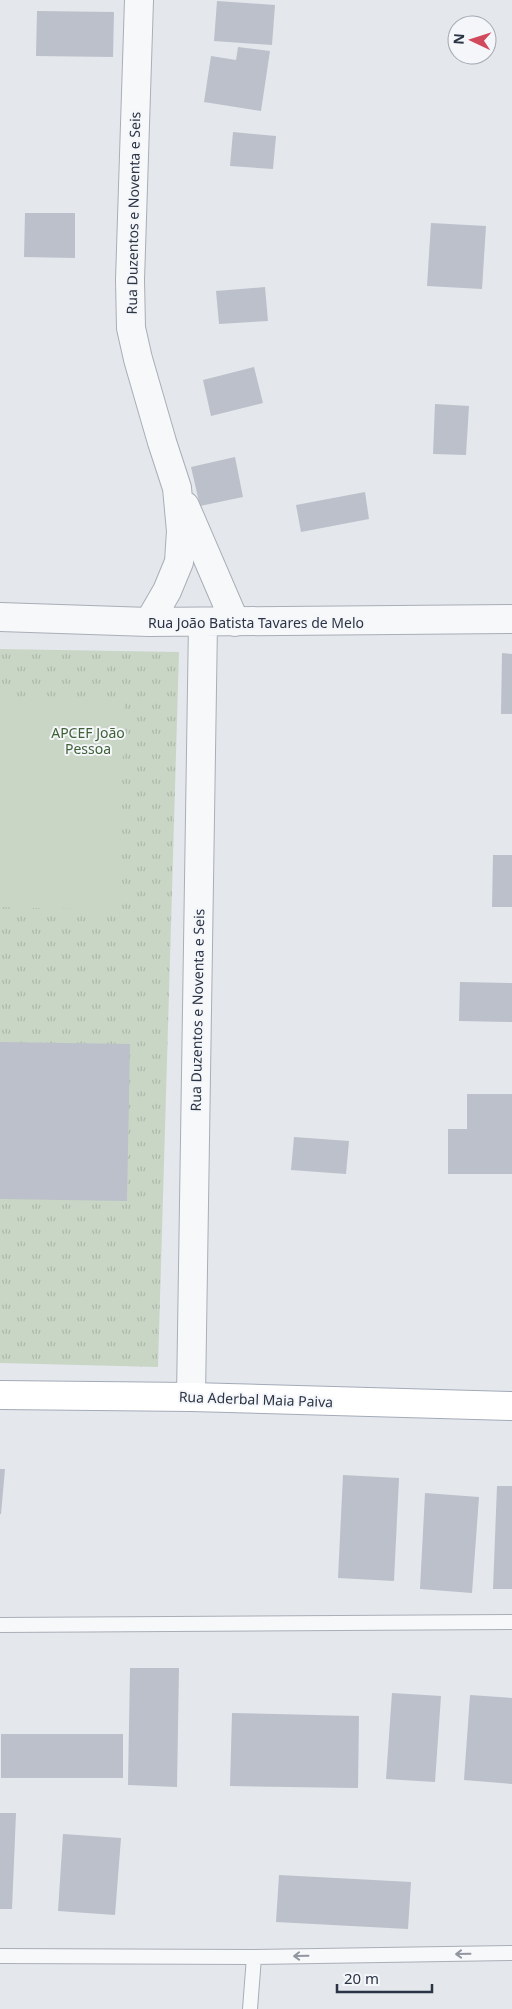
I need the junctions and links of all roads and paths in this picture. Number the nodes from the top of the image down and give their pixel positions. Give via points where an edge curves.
1 (140, 0) edge
2 (177, 488) junction
3 (0, 617) edge
4 (512, 620) edge
5 (149, 622) junction
6 (203, 622) junction
7 (235, 622) junction
8 (0, 1395) edge
9 (191, 1397) junction
10 (512, 1406) edge
11 (512, 1622) edge
12 (0, 1625) edge
13 (512, 1953) edge
14 (0, 1956) edge
15 (254, 1957) junction
16 (250, 2009) edge

1 - 2 street, Rua Duzentos e Noventa e Seis via 131,328
2 - 5 street, Rua Duzentos e Noventa e Seis via 181,531 179,562
2 - 7 street
3 - 5 street, Rua João Batista Tavares de Melo
4 - 7 street, Rua João Batista Tavares de Melo
5 - 6 street, Rua João Batista Tavares de Melo
6 - 7 street, Rua João Batista Tavares de Melo
6 - 9 street, Rua Duzentos e Noventa e Seis
8 - 9 main road, Rua Aderbal Maia Paiva
9 - 10 main road, Rua Aderbal Maia Paiva
11 - 12 lane
13 -> 15 lane
14 - 15 lane
15 - 16 lane

